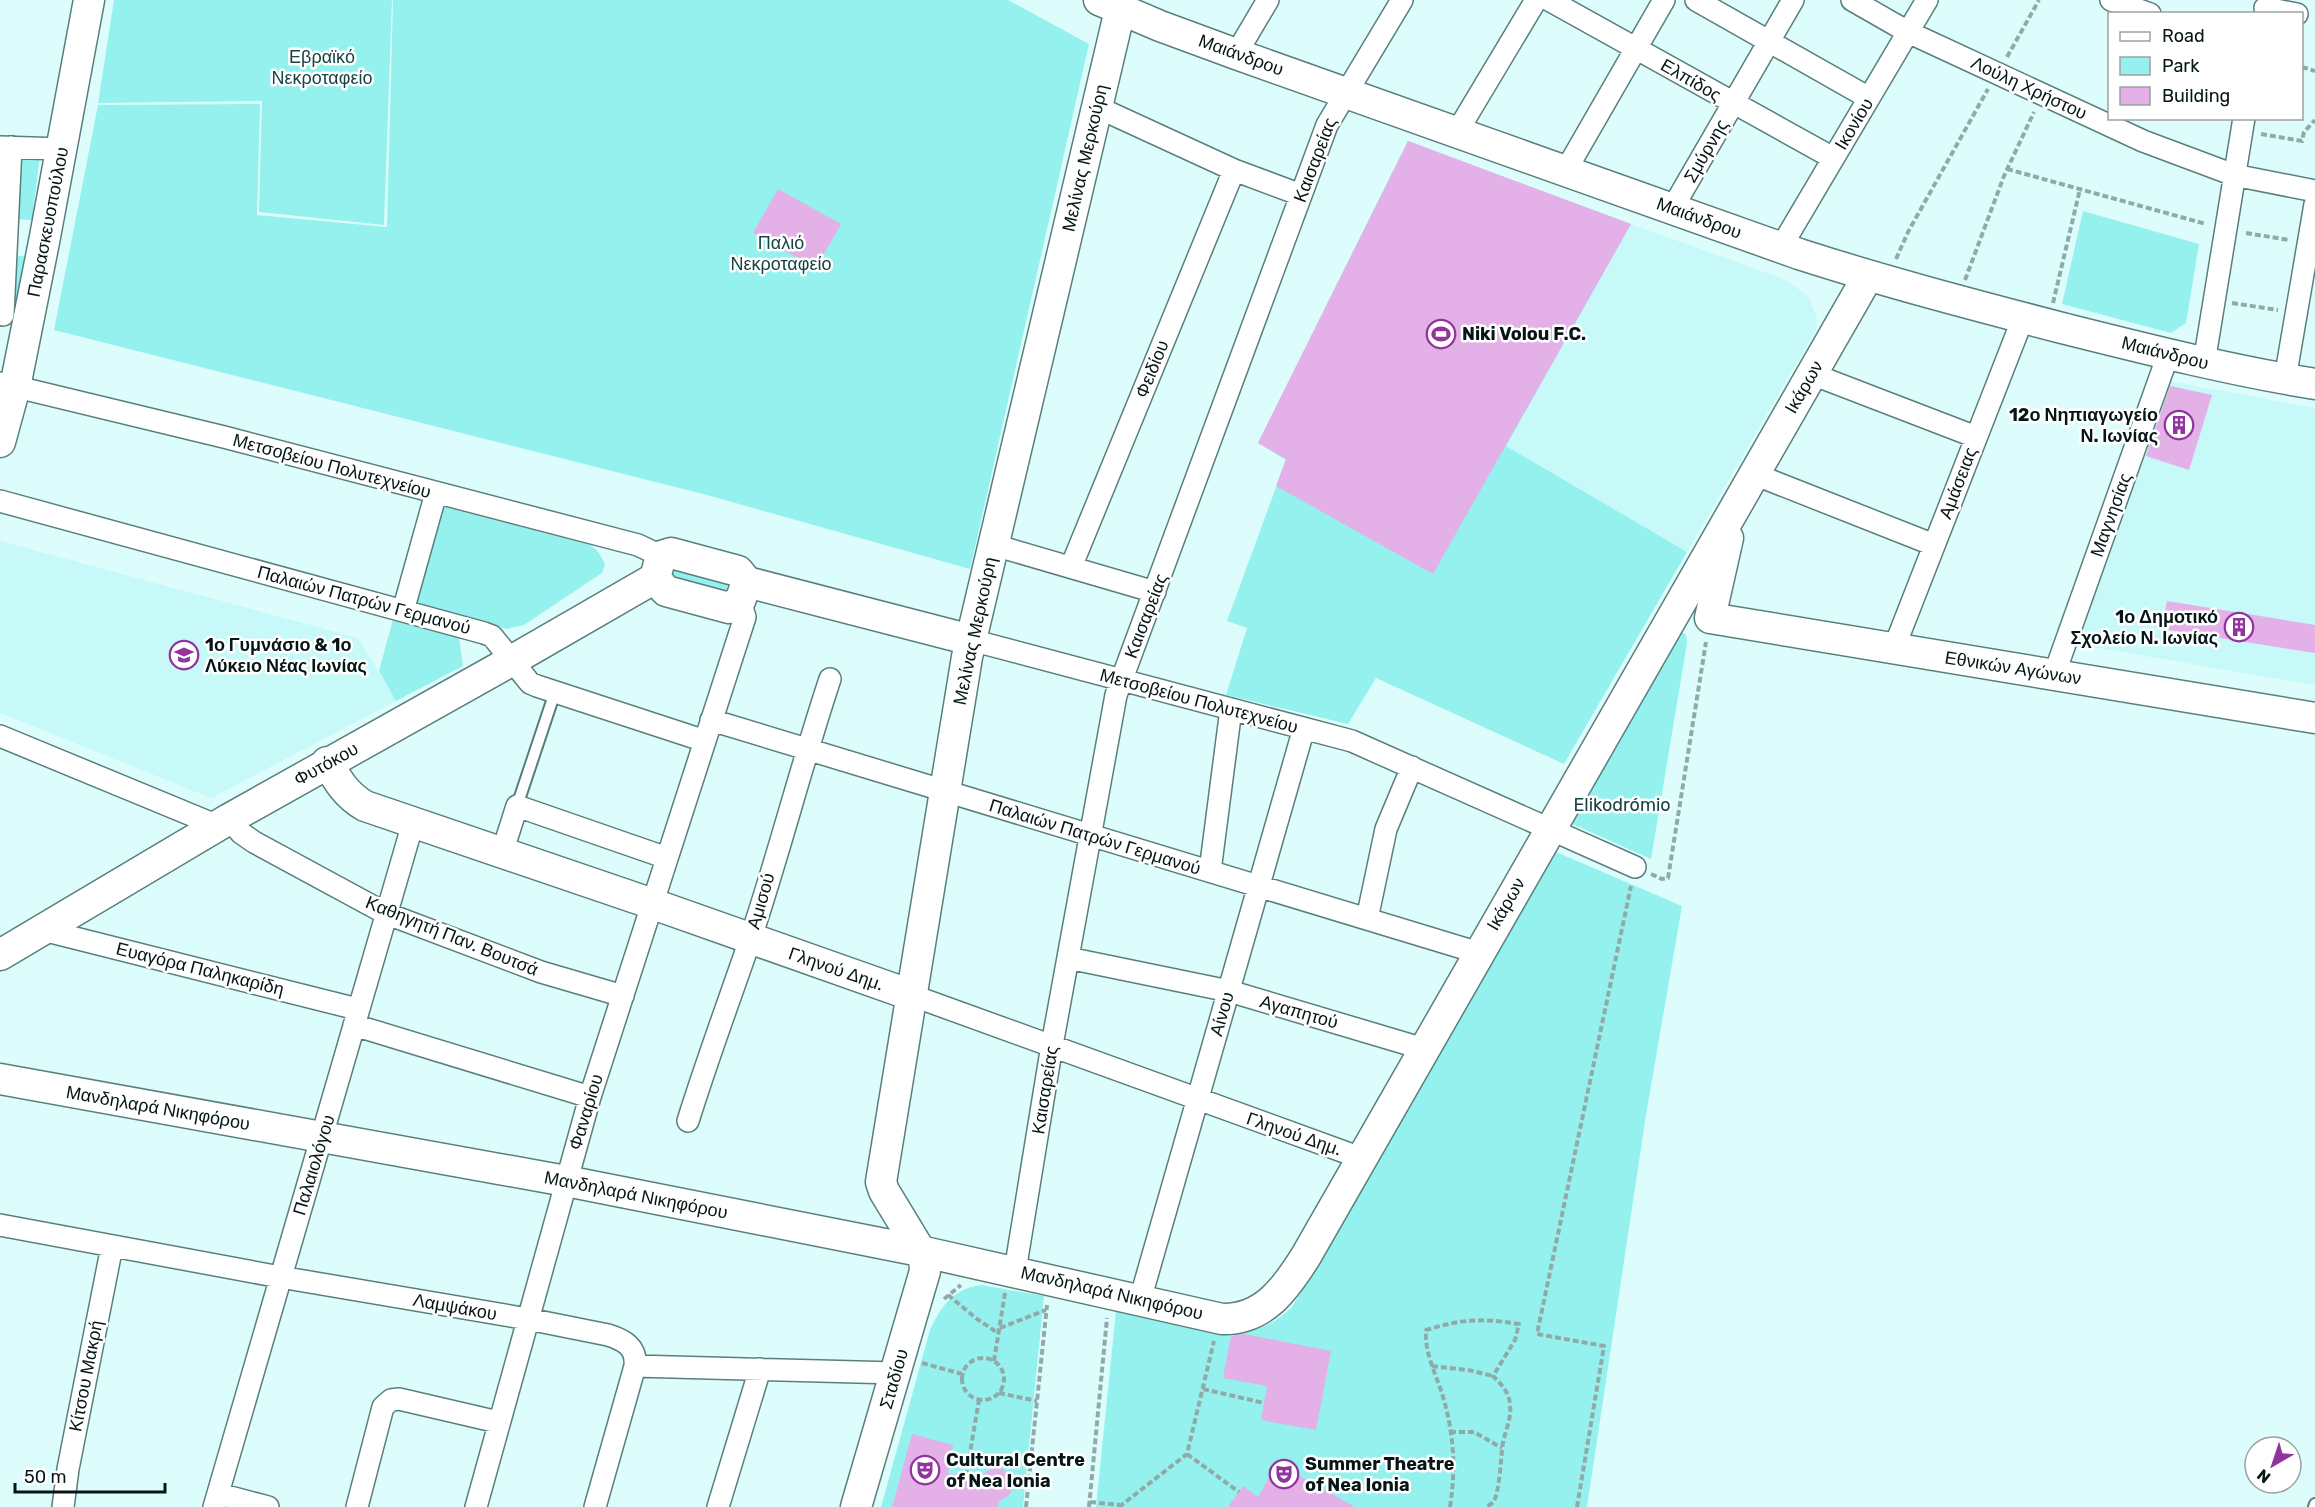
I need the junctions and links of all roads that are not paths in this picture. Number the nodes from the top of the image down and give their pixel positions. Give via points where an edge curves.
1 (89, 0) edge
2 (1268, 0) edge
3 (1402, 0) edge
4 (1536, 0) edge
5 (1549, 0) edge
6 (1664, 0) edge
7 (1696, 0) edge
8 (1793, 0) edge
9 (1852, 0) edge
10 (1927, 0) edge
11 (2111, 0) edge
12 (1110, 5) edge
13 (2265, 7) edge
14 (2144, 12) edge
15 (2289, 12) edge
16 (1908, 32) junction
17 (1769, 41) junction
18 (1636, 49) junction
19 (1236, 54) junction
20 (1346, 92) junction
21 (1869, 98) junction
22 (1733, 104) junction
23 (1097, 107) junction
24 (2243, 125) edge
25 (1457, 132) junction
26 (6, 147) edge
27 (62, 149) junction
28 (1833, 158) junction
29 (1234, 170) junction
30 (1566, 170) junction
31 (2234, 175) junction
32 (2315, 191) edge
33 (1301, 195) junction
34 (2315, 204) edge
35 (1672, 209) junction
36 (4, 237) edge
37 (44, 242) junction
38 (1790, 251) junction
39 (1877, 279) junction
40 (2308, 284) edge
41 (11, 316) edge
42 (2035, 321) junction
43 (1831, 340) junction
44 (2168, 355) junction
45 (2204, 363) junction
46 (1812, 374) junction
47 (2285, 379) junction
48 (2315, 384) edge
49 (7, 385) edge
50 (1976, 437) junction
51 (0, 442) edge
52 (1747, 486) junction
53 (436, 493) junction
54 (0, 501) edge
55 (994, 545) junction
56 (1934, 545) junction
57 (658, 567) junction
58 (1071, 567) junction
59 (743, 591) junction
60 (1155, 592) junction
61 (403, 610) junction
62 (1710, 618) joint
63 (971, 640) junction
64 (1894, 648) junction
65 (511, 661) junction
66 (2054, 675) junction
67 (830, 679) dead end
68 (1121, 681) junction
69 (555, 692) junction
70 (1231, 709) junction
71 (2315, 718) edge
72 (711, 720) junction
73 (1304, 728) junction
74 (0, 736) edge
75 (705, 741) junction
76 (807, 748) junction
77 (327, 762) junction
78 (1412, 767) junction
79 (946, 792) junction
80 (517, 807) junction
81 (223, 822) junction
82 (413, 823) junction
83 (1549, 830) junction
84 (1091, 836) junction
85 (502, 853) junction
86 (667, 858) junction
87 (1635, 867) road end
88 (1210, 872) junction
89 (1259, 886) junction
90 (653, 904) junction
91 (385, 913) junction
92 (1367, 919) junction
93 (43, 930) junction
94 (750, 939) junction
95 (1479, 953) junction
96 (0, 955) edge
97 (1068, 958) junction
98 (1229, 992) junction
99 (911, 994) junction
100 (622, 996) junction
101 (356, 1017) junction
102 (1052, 1046) junction
103 (1424, 1049) junction
104 (0, 1079) edge
105 (590, 1097) junction
106 (1198, 1100) junction
107 (688, 1121) dead end
108 (322, 1137) junction
109 (1362, 1158) junction
110 (566, 1181) junction
111 (0, 1225) edge
112 (112, 1246) junction
113 (920, 1251) junction
114 (280, 1277) junction
115 (1011, 1279) junction
116 (1140, 1300) junction
117 (1266, 1305) joint
118 (528, 1319) junction
119 (635, 1366) junction
120 (906, 1367) junction
121 (760, 1369) junction
122 (498, 1422) junction
123 (216, 1500) edge
124 (63, 1507) edge
125 (268, 1507) edge
126 (357, 1507) edge
127 (476, 1507) edge
128 (595, 1507) edge
129 (718, 1507) edge
130 (856, 1507) edge

1 - 27 street, Παρασκευοπούλου
2 - 19 street
3 - 20 street, Καισαρείας
4 - 25 street
5 - 18 street, Ελπίδος
6 - 18 street
7 - 17 street
8 - 17 street, Σμύρνης
9 - 16 street, Λούλη Χρήστου
10 - 16 street, Ικονίου
11 - 14 street
12 - 19 street, Μαιάνδρου
12 - 23 street, Μελίνας Μερκούρη
13 - 15 street
16 - 21 street, Ικονίου
16 - 31 street, Λούλη Χρήστου via 2152,145
17 - 21 street
17 - 22 street, Σμύρνης
18 - 22 street, Ελπίδος
18 - 30 street
19 - 20 street, Μαιάνδρου
20 - 25 street, Μαιάνδρου
20 - 33 street, Καισαρείας via 1327,125
21 - 28 street, Ικονίου
22 - 28 street, Ελπίδος
22 - 35 street, Σμύρνης
23 - 29 street
23 - 55 street, Μελίνας Μερκούρη
24 - 31 street
25 - 30 street, Μαιάνδρου
26 - 27 street
26 - 36 street, Παρασκευοπούλου
27 - 37 street, Παρασκευοπούλου
28 - 38 street, Ικονίου
29 - 33 street
29 - 58 street, Φειδίου
30 - 35 street, Μαιάνδρου
31 - 32 street, Λούλη Χρήστου
31 - 45 street
33 - 60 street, Καισαρείας
34 - 40 street via 2308,243
35 - 38 street, Μαιάνδρου
36 - 37 street
36 - 41 street, Παρασκευοπούλου
37 - 41 street, Παρασκευοπούλου
38 - 39 street, Μαιάνδρου
38 - 43 street via 1829,283 1836,297 1838,317
39 - 42 street, Μαιάνδρου
39 - 43 street, Ικάρων
40 - 47 street via 2296,314
41 - 49 street, Παρασκευοπούλου
42 - 44 street, Μαιάνδρου
42 - 50 street, Αμάσειας
43 - 46 street, Ικάρων
44 - 45 street, Μαιάνδρου
44 - 66 street, Μαγνησίας
45 - 47 street, Μαιάνδρου
46 - 50 street
46 - 52 street, Ικάρων
47 - 48 street, Μαιάνδρου
49 - 51 street, Παρασκευοπούλου
49 - 53 street, Μετσοβείου Πολυτεχνείου
50 - 56 street, Αμάσειας
52 - 56 street
52 - 62 street, Ικάρων via 1726,544
52 - 83 street, Ικάρων
53 - 57 street, Μετσοβείου Πολυτεχνείου via 638,545
53 - 61 street
54 - 61 street, Παλαιών Πατρών Γερμανού
55 - 58 street
55 - 63 street, Μελίνας Μερκούρη
56 - 64 street, Αμάσειας
57 - 59 street, Μετσοβείου Πολυτεχνείου via 666,591 729,608
57 - 65 street, Φυτόκου
58 - 60 street
59 - 63 street, Μετσοβείου Πολυτεχνείου
59 - 72 street, Φαναρίου via 746,617
60 - 68 street, Καισαρείας
61 - 65 street, Παλαιών Πατρών Γερμανού via 492,636
62 - 64 street, Εθνικών Αγώνων
63 - 68 street, Μετσοβείου Πολυτεχνείου
63 - 79 street, Μελίνας Μερκούρη
64 - 66 street, Εθνικών Αγώνων
65 - 69 street, Παλαιών Πατρών Γερμανού via 530,683
65 - 77 street, Φυτόκου
66 - 71 street, Εθνικών Αγώνων
67 - 76 street, Αμισού
68 - 70 street, Μετσοβείου Πολυτεχνείου
68 - 84 street, Καισαρείας via 1113,706
69 - 75 street, Παλαιών Πατρών Γερμανού
69 - 80 lane
70 - 73 street, Μετσοβείου Πολυτεχνείου
70 - 88 street
72 - 75 street, Φαναρίου
72 - 76 street, Παλαιών Πατρών Γερμανού
73 - 78 street, Μετσοβείου Πολυτεχνείου via 1352,741
73 - 89 street, Αίνου
74 - 81 street, Καθηγητή Παν. Βουτσά
75 - 86 street, Φαναρίου
76 - 79 street, Παλαιών Πατρών Γερμανού
76 - 94 street, Αμισού
77 - 81 street, Φυτόκου
77 - 82 street, Γληνού Δημ. via 352,799
78 - 83 street, Μετσοβείου Πολυτεχνείου
78 - 92 street via 1386,829
79 - 84 street, Παλαιών Πατρών Γερμανού
79 - 99 street, Μελίνας Μερκούρη
80 - 85 street
80 - 86 street
81 - 91 street, Καθηγητή Παν. Βουτσά
81 - 93 street, Φυτόκου
82 - 85 street, Γληνού Δημ.
82 - 91 street, Παλαιολόγου
83 - 87 street, Μετσοβείου Πολυτεχνείου
83 - 95 street, Ικάρων
84 - 88 street, Παλαιών Πατρών Γερμανού
84 - 97 street, Καισαρείας
85 - 90 street, Γληνού Δημ.
86 - 90 street, Φαναρίου
88 - 89 street, Παλαιών Πατρών Γερμανού
89 - 92 street, Παλαιών Πατρών Γερμανού
89 - 98 street, Αίνου
90 - 94 street, Γληνού Δημ.
90 - 100 street, Φαναρίου
91 - 100 street, Καθηγητή Παν. Βουτσά via 542,972
91 - 101 street, Παλαιολόγου
92 - 95 street, Παλαιών Πατρών Γερμανού
93 - 96 street, Φυτόκου
93 - 101 street, Ευαγόρα Παληκαρίδη
94 - 99 street, Γληνού Δημ.
94 - 107 street, Αμισού
95 - 103 street, Ικάρων
97 - 98 street, Αγαπητού
97 - 102 street, Καισαρείας
98 - 103 street, Αγαπητού
98 - 106 street, Αίνου
99 - 102 street, Γληνού Δημ.
99 - 113 street, Μελίνας Μερκούρη via 881,1182
100 - 105 street, Φαναρίου
101 - 105 street, Ευαγόρα Παληκαρίδη
101 - 108 street, Παλαιολόγου
102 - 106 street, Γληνού Δημ.
102 - 115 street, Καισαρείας
103 - 109 street, Ικάρων
104 - 108 street, Μανδηλαρά Νικηφόρου
105 - 110 street, Φαναρίου
106 - 109 street, Γληνού Δημ.
106 - 116 street, Αίνου
108 - 110 street, Μανδηλαρά Νικηφόρου
108 - 114 street, Παλαιολόγου
109 - 117 street, Ικάρων via 1289,1283
110 - 113 street, Μανδηλαρά Νικηφόρου
110 - 118 street, Φαναρίου
111 - 112 street, Λαμψάκου
112 - 114 street, Λαμψάκου
112 - 124 street, Κίτσου Μακρή
113 - 115 street, Μανδηλαρά Νικηφόρου
113 - 120 street, Σταδίου via 925,1271
114 - 118 street, Λαμψάκου
114 - 123 street, Παλαιολόγου
115 - 116 street, Μανδηλαρά Νικηφόρου
116 - 117 street, Μανδηλαρά Νικηφόρου via 1222,1319 1248,1315
118 - 119 street, Λαμψάκου via 620,1339 635,1353
118 - 122 street, Φαναρίου
119 - 121 street
119 - 128 street
120 - 121 street
120 - 130 street, Σταδίου
121 - 129 street
122 - 126 street via 391,1400 383,1407
122 - 127 street, Φαναρίου
123 - 125 street

